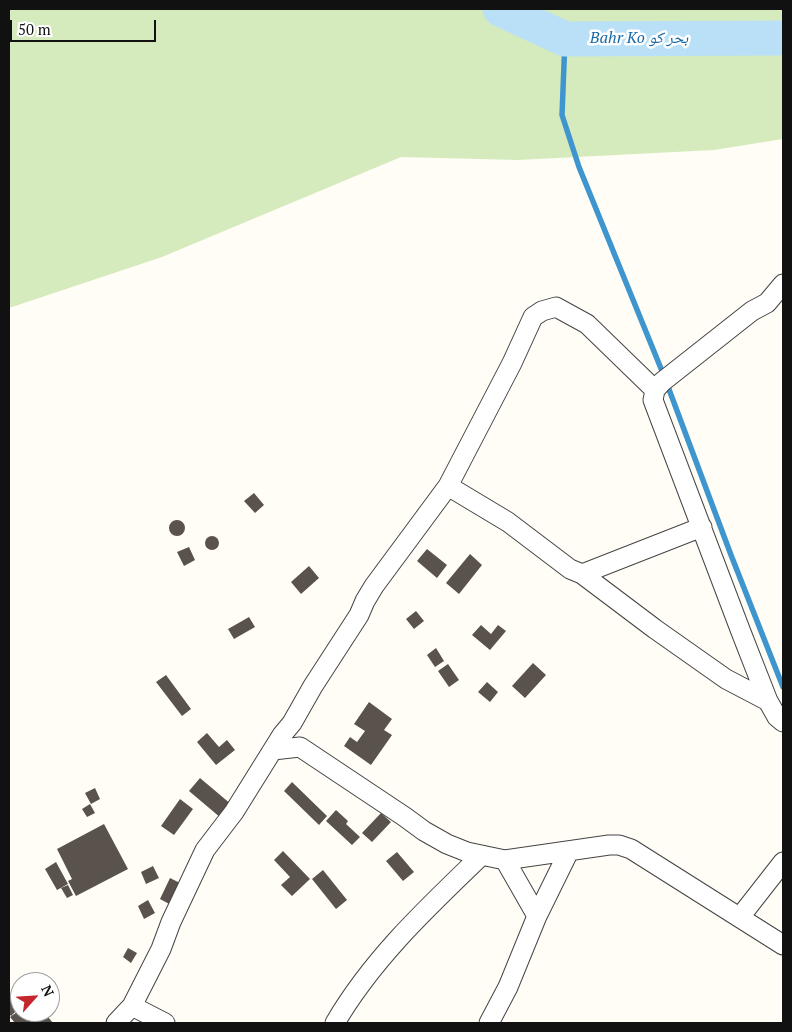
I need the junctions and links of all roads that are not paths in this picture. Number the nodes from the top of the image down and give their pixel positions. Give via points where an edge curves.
1 (783, 284) edge
2 (775, 303) edge
3 (662, 383) junction
4 (448, 486) junction
5 (702, 527) junction
6 (582, 574) junction
7 (768, 701) junction
8 (783, 722) edge
9 (292, 723) junction
10 (300, 747) junction
11 (273, 750) junction
12 (569, 851) junction
13 (482, 855) junction
14 (505, 860) junction
15 (783, 862) edge
16 (537, 916) junction
17 (740, 917) junction
18 (783, 945) edge
19 (132, 1006) junction
20 (116, 1023) edge
21 (165, 1023) edge
22 (335, 1023) edge
23 (489, 1023) edge

1 - 2 street
2 - 3 street via 752,311
3 - 4 street via 587,324 556,308 542,311 534,317
3 - 5 street via 653,400
4 - 6 street via 508,522 570,569
4 - 9 street via 374,586
5 - 6 street
5 - 7 street
6 - 7 street via 726,679
7 - 8 street
9 - 10 street
9 - 11 street
10 - 11 street
10 - 13 street via 424,831 447,844
11 - 19 street via 234,812 204,850
12 - 14 street
12 - 16 street
12 - 17 street via 610,844 631,849
13 - 14 street
13 - 22 street via 387,950 349,999
14 - 16 street
15 - 17 street
16 - 23 street via 508,988
17 - 18 street
19 - 20 street
19 - 21 street

